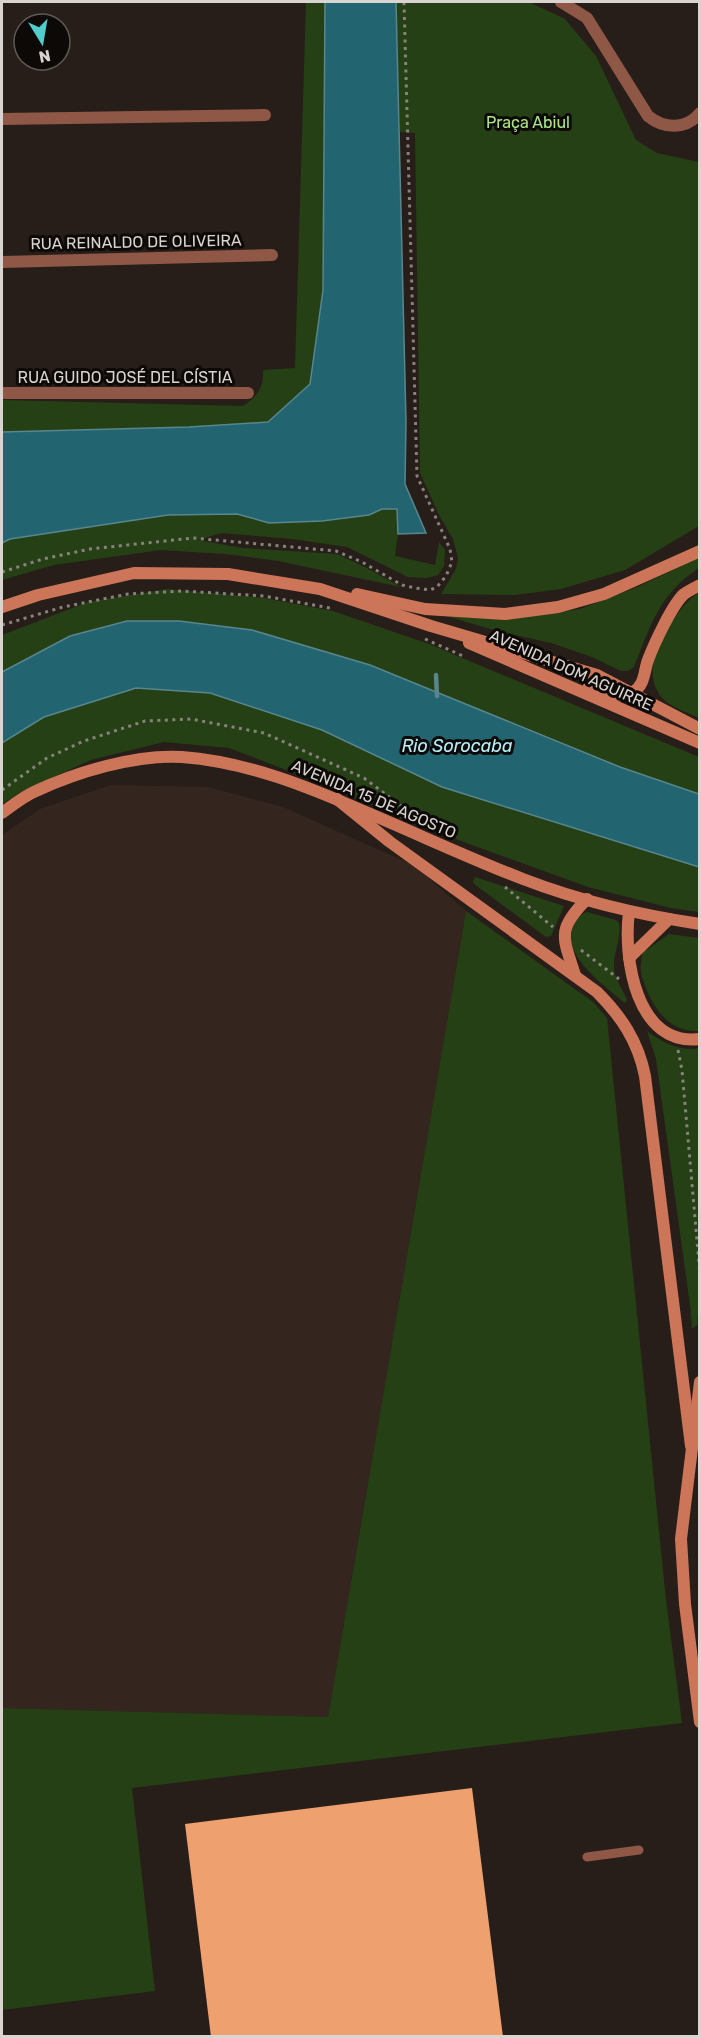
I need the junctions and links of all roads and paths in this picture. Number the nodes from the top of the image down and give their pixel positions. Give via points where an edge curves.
1 (404, 2) edge
2 (561, 2) edge
3 (699, 113) edge
4 (265, 116) dead end
5 (2, 119) edge
6 (272, 255) dead end
7 (2, 262) edge
8 (2, 393) edge
9 (248, 393) dead end
10 (699, 551) edge
11 (2, 572) edge
12 (699, 585) edge
13 (320, 588) junction
14 (2, 608) edge
15 (334, 608) dead end
16 (2, 625) edge
17 (431, 626) junction
18 (415, 636) dead end
19 (467, 657) dead end
20 (648, 661) junction
21 (552, 680) junction
22 (633, 692) junction
23 (657, 706) junction
24 (699, 729) edge
25 (699, 743) edge
26 (2, 790) edge
27 (337, 799) junction
28 (2, 813) edge
29 (421, 821) dead end
30 (503, 885) dead end
31 (587, 899) junction
32 (629, 912) junction
33 (669, 919) junction
34 (699, 924) edge
35 (563, 936) junction
36 (629, 958) junction
37 (576, 976) junction
38 (637, 992) junction
39 (676, 1038) junction
40 (699, 1039) edge
41 (699, 1275) edge
42 (699, 1382) edge
43 (691, 1446) junction
44 (699, 1528) edge
45 (699, 1560) edge
46 (699, 1722) edge
47 (639, 1850) dead end
48 (587, 1857) dead end

1 - 11 path via 417,476 450,549 452,562 446,576 430,590 410,587 336,551 193,538 90,549
2 - 3 street via 586,18 648,116 657,123 681,125
4 - 5 street
6 - 7 street, RUA REINALDO DE OLIVEIRA
8 - 9 street, RUA GUIDO JOSÉ DEL CÍSTIA
10 - 13 main road via 604,594 558,607 505,614 425,609
12 - 20 main road via 683,595
13 - 14 main road, AVENIDA DOM AGUIRRE via 228,574 134,573 38,595
13 - 17 main road, AVENIDA DOM AGUIRRE
15 - 16 path via 264,596 182,591 128,594
17 - 21 main road, AVENIDA DOM AGUIRRE
17 - 22 main road, AVENIDA DOM AGUIRRE via 597,675
18 - 19 path
20 - 22 main road via 642,684
20 - 23 main road via 648,690
21 - 22 main road via 609,694
21 - 25 main road, AVENIDA DOM AGUIRRE
22 - 23 main road, AVENIDA DOM AGUIRRE
23 - 24 main road, AVENIDA DOM AGUIRRE
26 - 29 path via 47,758 84,741 146,721 191,719 264,733 364,778
27 - 28 main road, AVENIDA 15 DE AGOSTO via 294,781 244,767 179,757 137,760 85,772 35,791
27 - 31 main road, AVENIDA 15 DE AGOSTO via 525,880
27 - 37 main road via 390,842
30 - 35 path
31 - 32 main road, AVENIDA 15 DE AGOSTO
31 - 35 main road via 569,919
32 - 33 main road, AVENIDA 15 DE AGOSTO
32 - 36 main road
33 - 34 main road, AVENIDA 15 DE AGOSTO
33 - 36 main road
35 - 37 main road
35 - 38 path
36 - 38 main road
37 - 43 main road via 616,1011 640,1054
38 - 39 main road via 655,1022
39 - 40 main road
39 - 41 path
42 - 43 main road
43 - 46 main road via 681,1539
44 - 45 path
47 - 48 lane

